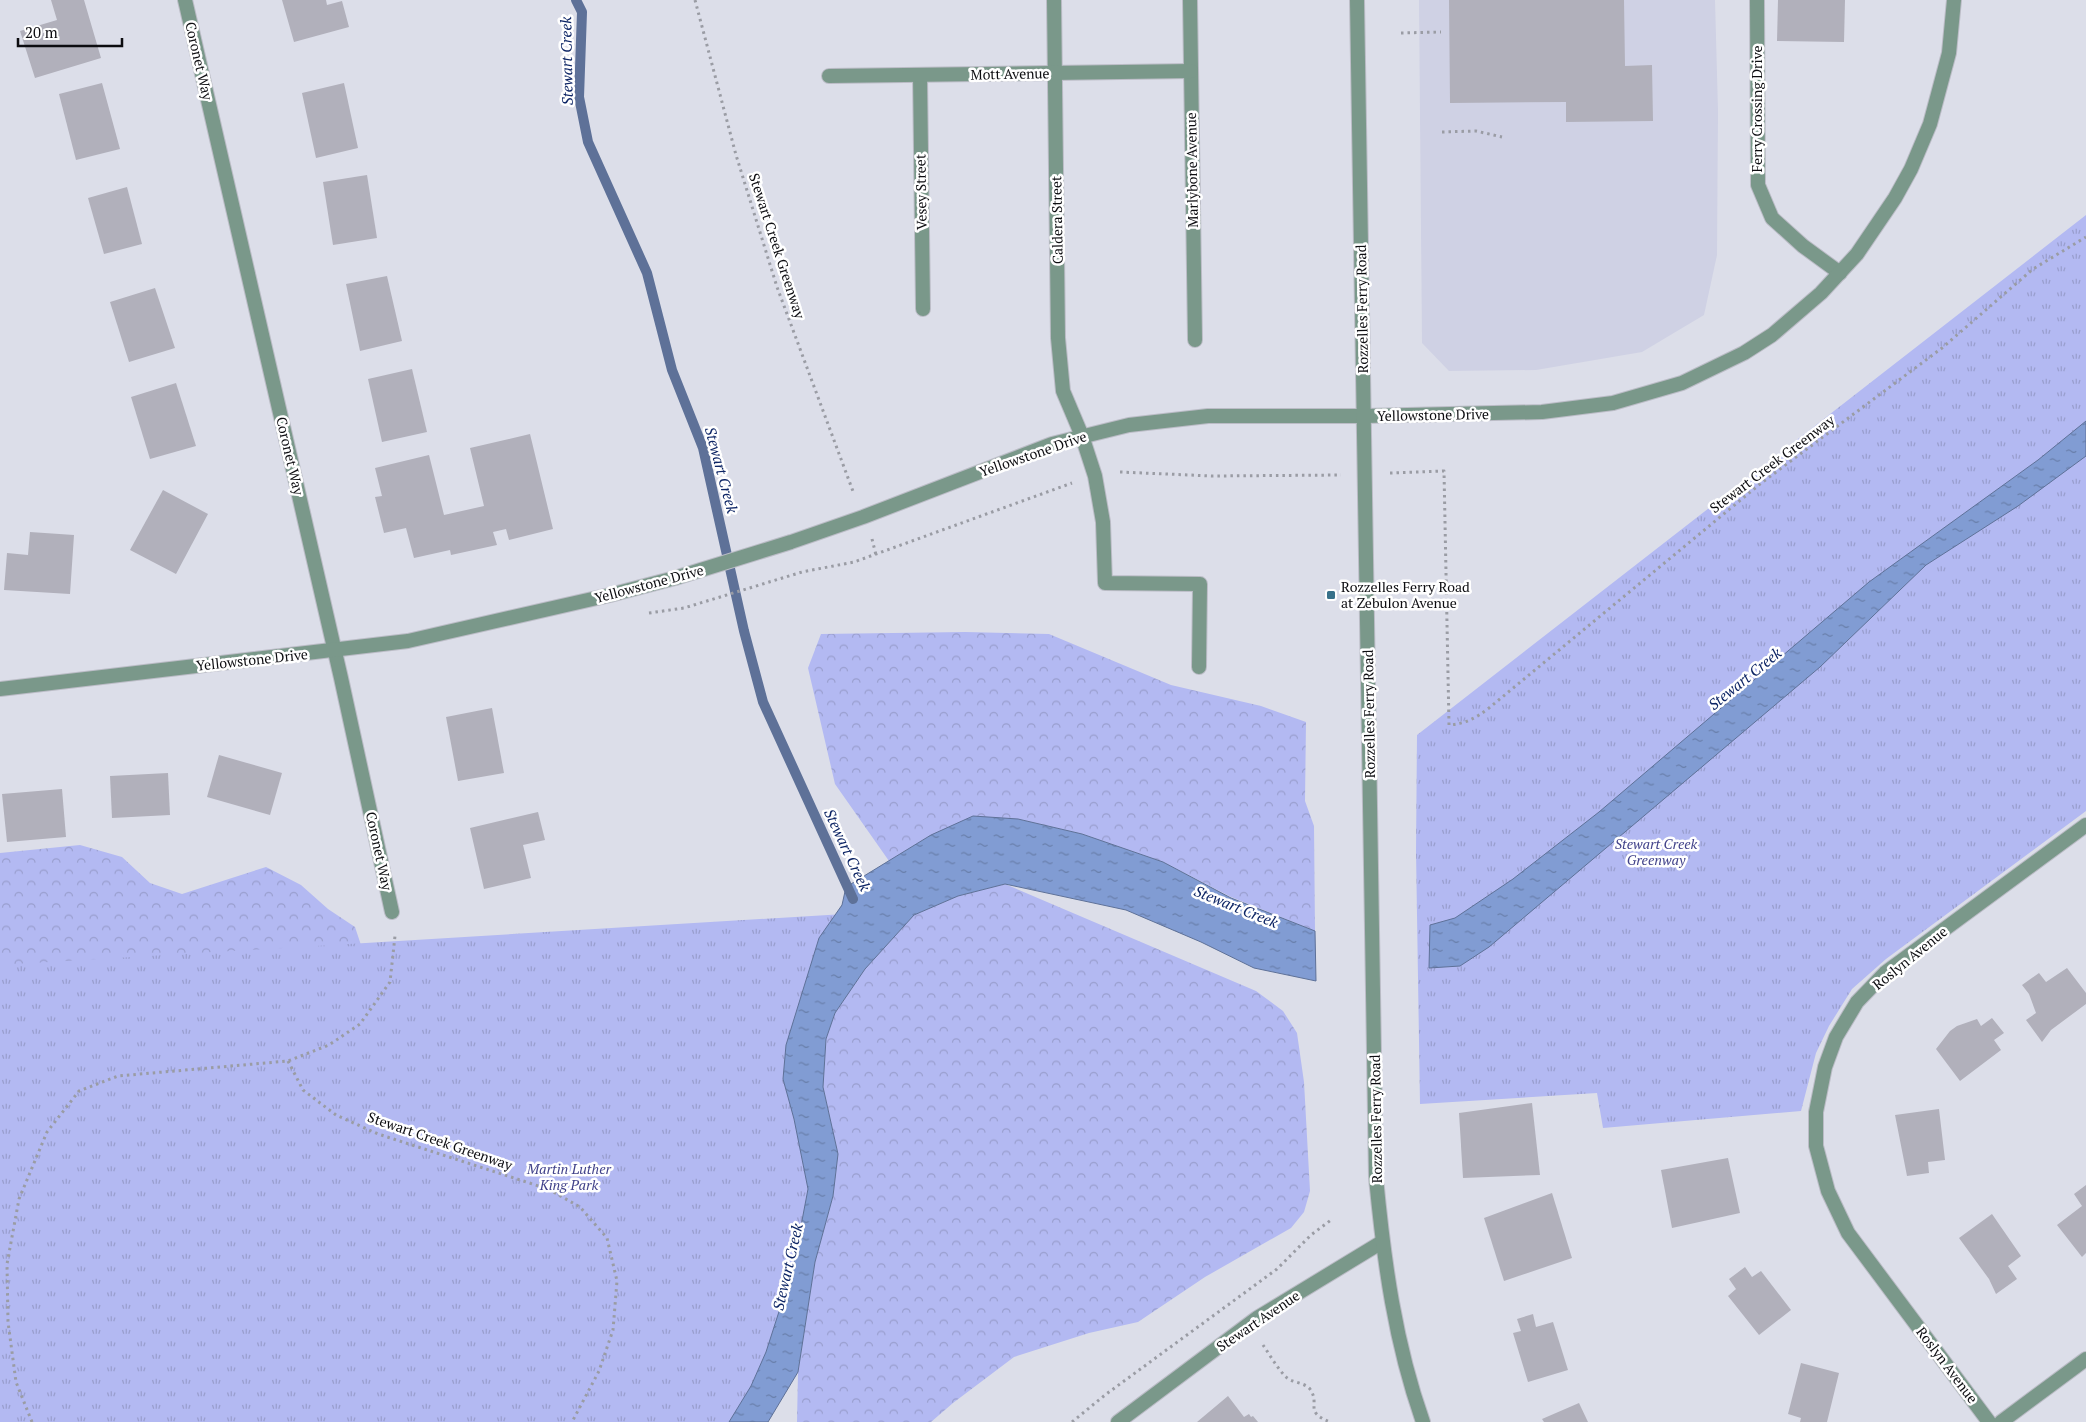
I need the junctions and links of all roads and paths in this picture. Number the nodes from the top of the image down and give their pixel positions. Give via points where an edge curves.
1 (185, 0) edge
2 (695, 0) edge
3 (1054, 0) edge
4 (1190, 0) edge
5 (1357, 0) edge
6 (1756, 0) edge
7 (1954, 0) edge
8 (1401, 32) dead end
9 (1441, 32) dead end
10 (1191, 71) junction
11 (1055, 73) junction
12 (920, 75) junction
13 (829, 76) dead end
14 (1442, 132) dead end
15 (1502, 137) dead end
16 (2086, 237) edge
17 (1840, 273) junction
18 (922, 308) dead end
19 (1195, 340) dead end
20 (1364, 416) junction
21 (1082, 436) junction
22 (1405, 473) dead end
23 (1323, 475) dead end
24 (1095, 476) junction
25 (854, 494) dead end
26 (871, 536) dead end
27 (876, 555) junction
28 (684, 608) dead end
29 (335, 651) junction
30 (1199, 667) dead end
31 (0, 689) edge
32 (2086, 825) edge
33 (392, 912) joint
34 (288, 1061) junction
35 (1331, 1220) dead end
36 (1382, 1242) junction
37 (1248, 1325) junction
38 (2086, 1359) edge
39 (32, 1422) edge
40 (572, 1422) edge
41 (1072, 1422) edge
42 (1118, 1422) edge
43 (1330, 1422) edge
44 (1423, 1422) edge
45 (1989, 1422) edge
46 (2001, 1422) edge

1 - 29 street, Coronet Way
2 - 25 path, Stewart Creek Greenway via 736,155 777,287
3 - 11 street, Caldera Street
4 - 10 street, Marlybone Avenue
5 - 20 street, Rozzelles Ferry Road
6 - 17 street, Ferry Crossing Drive via 1758,185 1772,218
7 - 17 street, Yellowstone Drive via 1949,53 1930,124 1895,198
8 - 9 path
10 - 11 street, Mott Avenue
10 - 19 street, Marlybone Avenue
11 - 12 street, Mott Avenue
11 - 21 street, Caldera Street via 1058,338 1063,391
12 - 13 street, Mott Avenue
12 - 18 street, Vesey Street
14 - 15 path via 1476,132
16 - 22 path, Stewart Creek Greenway via 2033,269 1942,348 1760,484 1477,717 1461,725 1449,725 1444,471
17 - 20 street, Yellowstone Drive via 1772,335 1744,353 1682,383 1613,403 1542,412
20 - 21 street, Yellowstone Drive via 1208,416 1129,425
20 - 36 street, Rozzelles Ferry Road via 1376,1169
21 - 24 street, Caldera Street
21 - 29 street, Yellowstone Drive via 1052,444 863,517 675,578 408,642
23 - 24 path via 1212,476 1116,472
24 - 27 path
24 - 30 street, Caldera Street via 1103,522 1105,583 1200,584
26 - 27 path
27 - 28 path via 802,572
29 - 31 street, Yellowstone Drive
29 - 33 street, Coronet Way
32 - 45 street, Roslyn Avenue via 1885,974 1857,1002 1836,1038 1825,1068 1816,1112 1816,1146 1828,1192 1848,1233
33 - 34 path via 395,942 390,982 360,1024 329,1045
34 - 39 path via 118,1076 79,1091 47,1132 19,1200 7,1264 8,1322 16,1382
34 - 40 path, Stewart Creek Greenway via 303,1090 336,1115 378,1134 548,1189 580,1206 607,1238 616,1281 613,1330 599,1371
35 - 41 path via 1277,1268
36 - 37 street, Stewart Avenue
36 - 44 street, Rozzelles Ferry Road via 1389,1293
37 - 42 street, Stewart Avenue
37 - 43 path via 1285,1376 1309,1388 1318,1417
38 - 46 street

